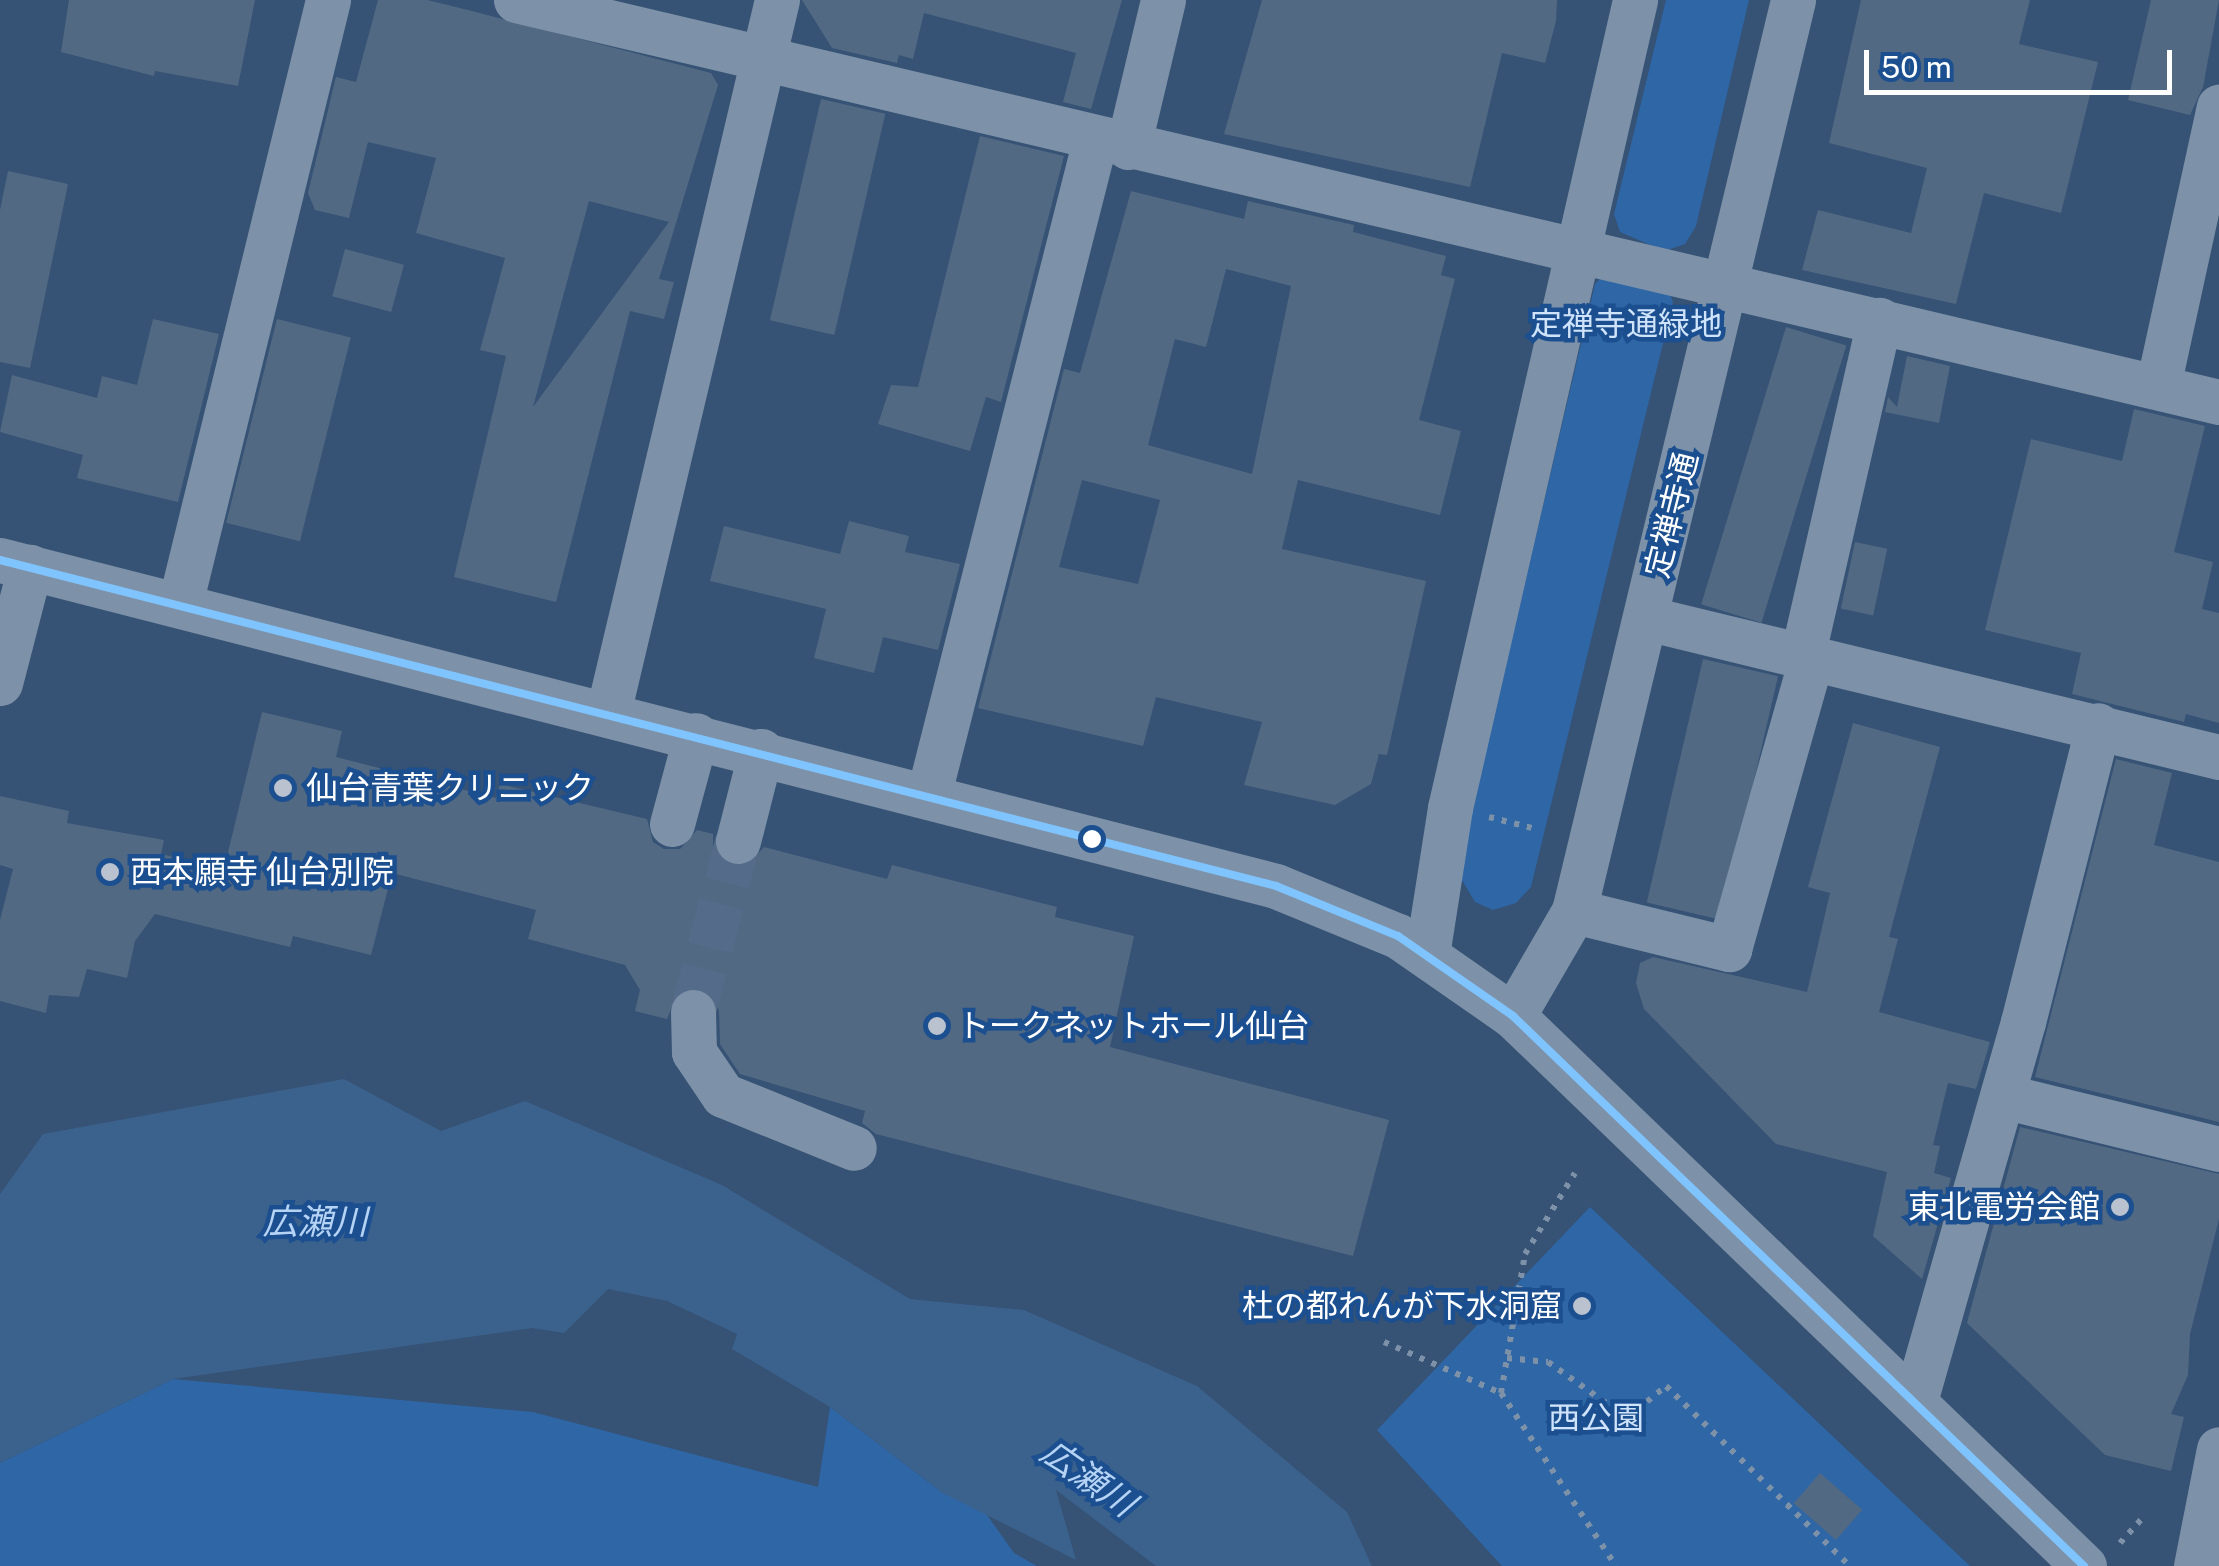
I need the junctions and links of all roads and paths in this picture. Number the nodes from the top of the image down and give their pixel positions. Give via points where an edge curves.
1 (328, 0) edge
2 (516, 0) edge
3 (777, 0) edge
4 (1163, 0) edge
5 (1635, 0) edge
6 (1793, 0) edge
7 (763, 58) junction
8 (2219, 107) edge
9 (1111, 143) junction
10 (1574, 248) junction
11 (1728, 284) junction
12 (1879, 320) junction
13 (2158, 386) junction
14 (2219, 402) edge
15 (15, 563) edge
16 (180, 604) junction
17 (1646, 618) junction
18 (1807, 654) junction
19 (0, 684) edge
20 (608, 714) junction
21 (2098, 725) junction
22 (696, 735) junction
23 (761, 751) junction
24 (2219, 757) edge
25 (929, 793) junction
26 (1486, 817) dead end
27 (672, 824) dead end
28 (1532, 828) dead end
29 (738, 841) tunnel mouth
30 (1574, 911) junction
31 (1426, 955) junction
32 (694, 1012) tunnel mouth
33 (1513, 1016) junction
34 (2003, 1096) junction
35 (854, 1148) dead end
36 (2219, 1150) edge
37 (1575, 1172) dead end
38 (1384, 1342) dead end
39 (1507, 1358) junction
40 (1500, 1393) junction
41 (1915, 1400) junction
42 (2219, 1449) edge
43 (1616, 1566) edge
44 (1850, 1566) edge
45 (2084, 1566) edge
46 (2196, 1566) edge

1 - 16 street
2 - 7 street
3 - 7 street
4 - 9 street
5 - 10 street
6 - 11 street, 定禅寺通
7 - 9 street
7 - 20 street
8 - 13 street
9 - 10 street
9 - 25 street
10 - 11 street
10 - 31 street via 1450,808
11 - 12 street
11 - 17 street, 定禅寺通
12 - 13 street
12 - 18 street
13 - 14 street
15 - 16 street
15 - 19 street
16 - 20 street
17 - 18 street
17 - 30 street, 定禅寺通
18 - 21 street
18 - 30 street via 1729,950
20 - 22 street
21 - 24 street
21 - 34 street
22 - 23 street
22 - 27 street
23 - 25 street
23 - 29 street
25 - 31 street via 1313,898
26 - 28 path
30 - 33 street, 定禅寺通
31 - 33 street
32 - 35 street via 694,1052 723,1095
33 - 41 street
34 - 36 street
34 - 41 street
37 - 39 path via 1526,1254
38 - 40 path
39 - 40 path
39 - 44 path via 1548,1362 1628,1418 1666,1386
40 - 43 path
41 - 45 street
42 - 46 street

